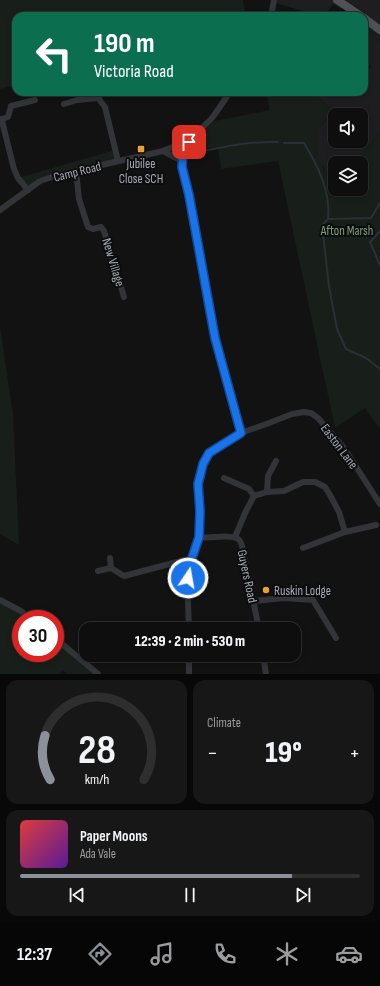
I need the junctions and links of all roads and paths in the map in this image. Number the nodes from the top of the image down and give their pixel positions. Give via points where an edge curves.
1 (274, 0) edge
2 (337, 0) edge
3 (272, 12) edge
4 (355, 12) edge
5 (368, 21) edge
6 (380, 30) edge
7 (227, 96) edge
8 (98, 98) joint
9 (35, 100) dead end
10 (64, 104) dead end
11 (1, 120) edge
12 (189, 142) junction
13 (163, 151) junction
14 (118, 161) junction
15 (182, 161) junction
16 (76, 171) junction
17 (28, 190) junction
18 (0, 210) edge
19 (124, 297) dead end
20 (241, 433) junction
21 (276, 461) dead end
22 (224, 478) dead end
23 (267, 492) junction
24 (254, 496) junction
25 (380, 504) edge
26 (376, 525) dead end
27 (345, 532) junction
28 (199, 537) junction
29 (235, 538) junction
30 (303, 548) dead end
31 (110, 558) dead end
32 (192, 558) junction
33 (111, 568) junction
34 (98, 571) dead end
35 (0, 600) edge
36 (254, 601) junction
37 (19, 610) edge
38 (189, 622) edge
39 (258, 622) edge
40 (336, 638) dead end
41 (64, 646) edge
42 (189, 662) edge
43 (264, 662) edge
44 (98, 674) edge
45 (189, 674) edge
46 (266, 674) edge

1 - 3 street
2 - 4 main road
5 - 6 main road
7 - 12 street via 212,118
8 - 10 street
8 - 14 street via 105,107
9 - 11 street via 11,106 8,117
11 - 17 street via 14,169
12 - 13 street, Camp Road
12 - 15 street via 183,152
13 - 14 street, Camp Road
13 - 15 street
14 - 16 street, Camp Road
15 - 20 street via 215,338
16 - 17 street, Camp Road via 40,181
16 - 19 street, New Village via 79,199 88,227 101,227 104,231
17 - 18 street, Camp Road
20 - 25 street, Easton Lane via 292,414 311,413 344,448
20 - 28 street, Easton Lane via 209,453 203,464 198,484
21 - 23 street via 268,476
22 - 24 street via 249,489
23 - 24 street
23 - 27 street via 284,491 303,482 315,482 325,487 339,512
24 - 29 street
26 - 27 street
27 - 30 street
28 - 29 street, Guyers Road
28 - 32 street, Easton Lane
29 - 36 street, Guyers Road via 242,546
31 - 33 street
32 - 33 street via 124,576
32 - 38 street, Easton Lane via 188,578
33 - 34 street
35 - 37 street
36 - 39 street, Guyers Road
36 - 40 street via 284,598 313,600
41 - 44 street
42 - 45 street
43 - 46 street

